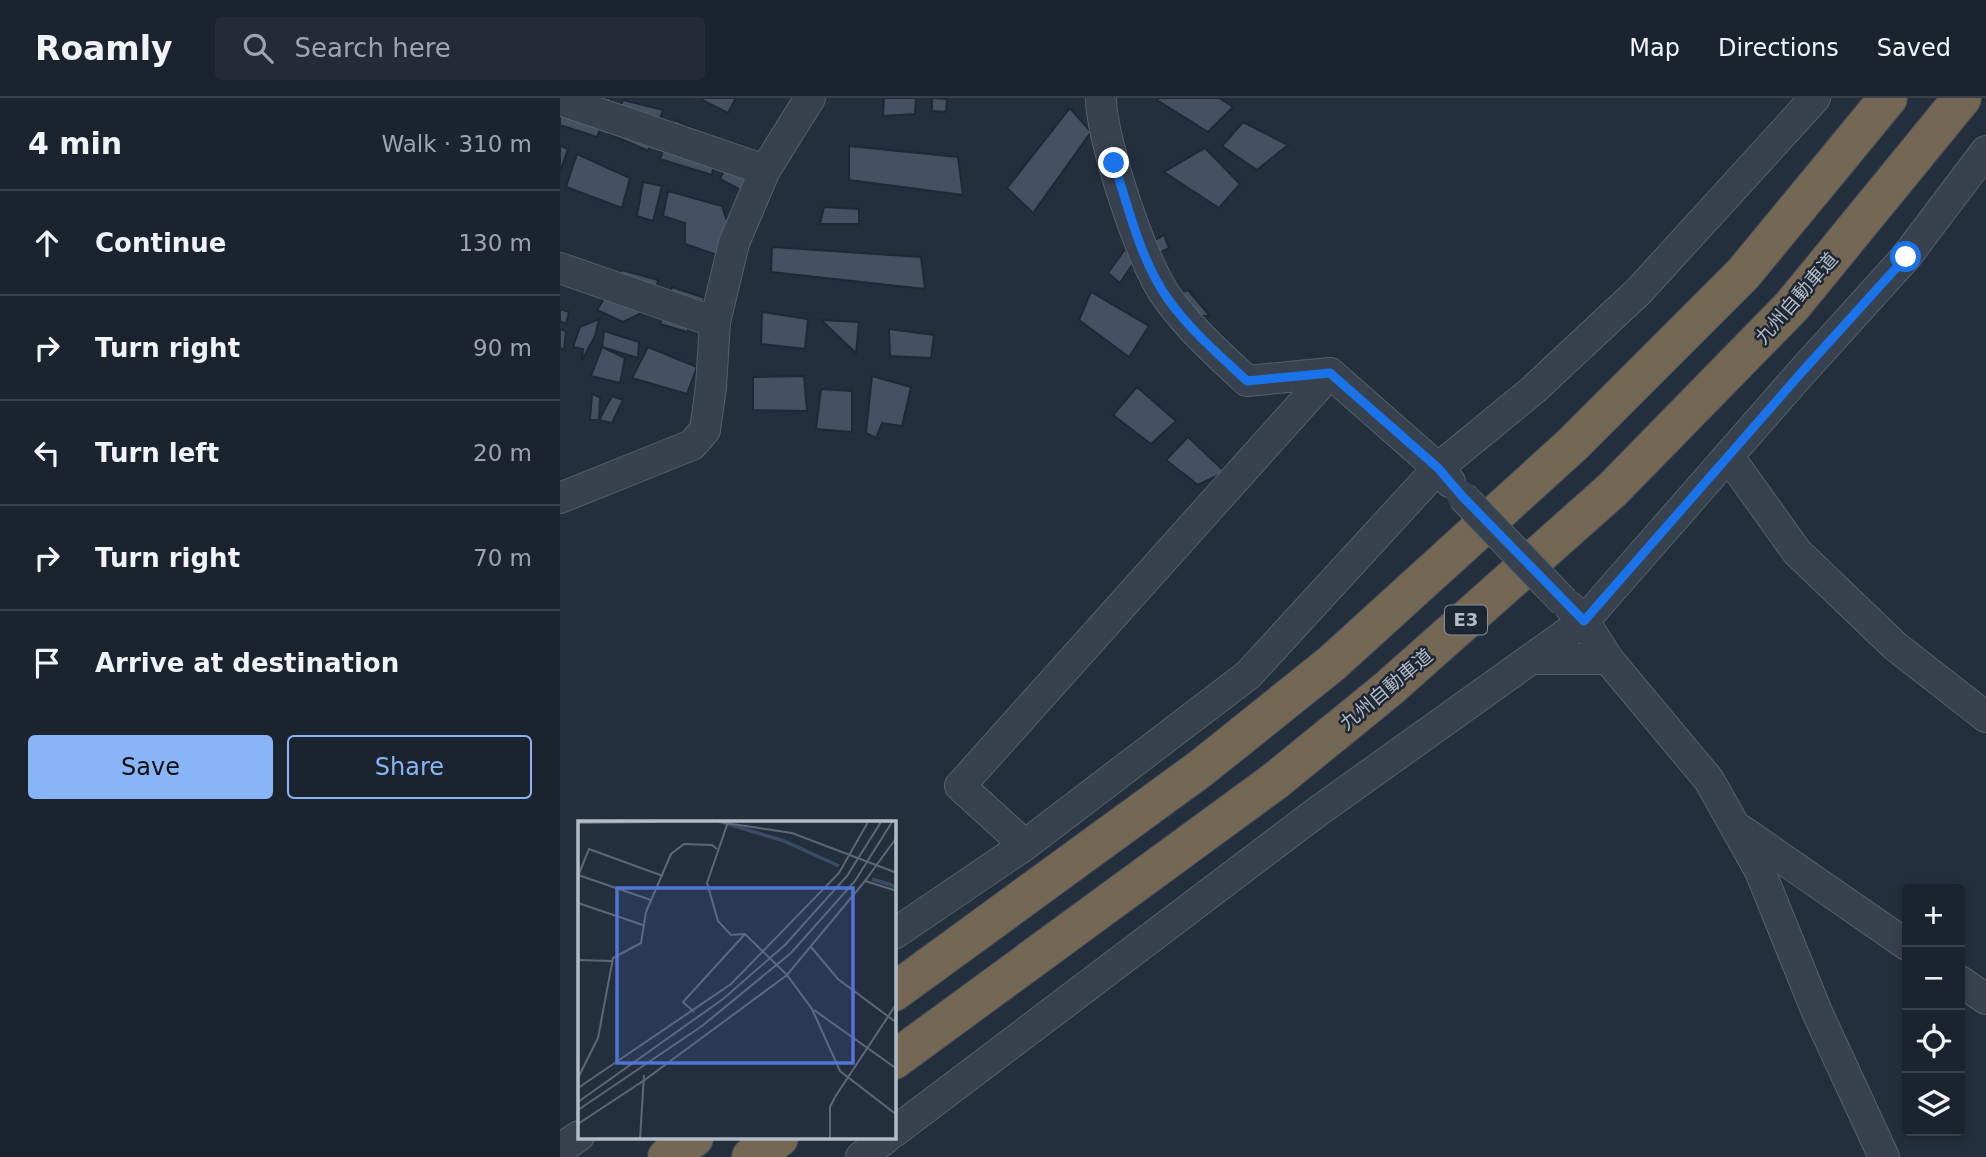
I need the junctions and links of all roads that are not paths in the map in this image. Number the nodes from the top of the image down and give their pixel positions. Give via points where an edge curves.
1 (810, 98) edge
2 (1101, 98) edge
3 (1815, 98) edge
4 (1888, 98) edge
5 (1962, 98) edge
6 (560, 100) edge
7 (1986, 151) edge
8 (765, 170) junction
9 (560, 268) edge
10 (715, 322) junction
11 (1330, 373) junction
12 (1729, 457) junction
13 (1438, 468) junction
14 (560, 498) edge
15 (1574, 611) junction
16 (1532, 659) junction
17 (1608, 659) junction
18 (1986, 717) edge
19 (1735, 826) junction
20 (1025, 845) junction
21 (896, 933) edge
22 (1902, 942) edge
23 (1965, 984) edge
24 (896, 991) edge
25 (1986, 999) edge
26 (896, 1059) edge
27 (896, 1130) edge
28 (578, 1137) edge
29 (691, 1140) edge
30 (776, 1140) edge
31 (884, 1140) edge
32 (560, 1149) edge
33 (667, 1157) edge
34 (751, 1157) edge
35 (861, 1157) edge
36 (1884, 1157) edge

1 - 8 street
2 - 11 street via 1114,163 1145,254 1167,298 1247,381
3 - 13 street via 1639,291 1533,390
4 - 24 highway via 1743,274 1573,444 1341,654 1200,769
5 - 26 highway, 九州自動車道 / E3 via 1792,306 1612,489 1388,689 1275,780
6 - 8 street
7 - 12 street via 1906,257
8 - 10 street via 734,243
9 - 10 street
10 - 14 street via 705,430 692,445
11 - 13 street
11 - 20 street via 960,786
12 - 15 street
12 - 18 street via 1797,552 1895,646
13 - 15 street, bridge
13 - 20 street via 1248,675
15 - 16 street
15 - 17 street
16 - 17 street
16 - 27 street via 1317,812
17 - 19 street via 1710,780
19 - 22 street
19 - 36 street via 1760,871 1817,1012
20 - 21 street
23 - 25 street
28 - 32 street
29 - 33 highway
30 - 34 highway
31 - 35 street

